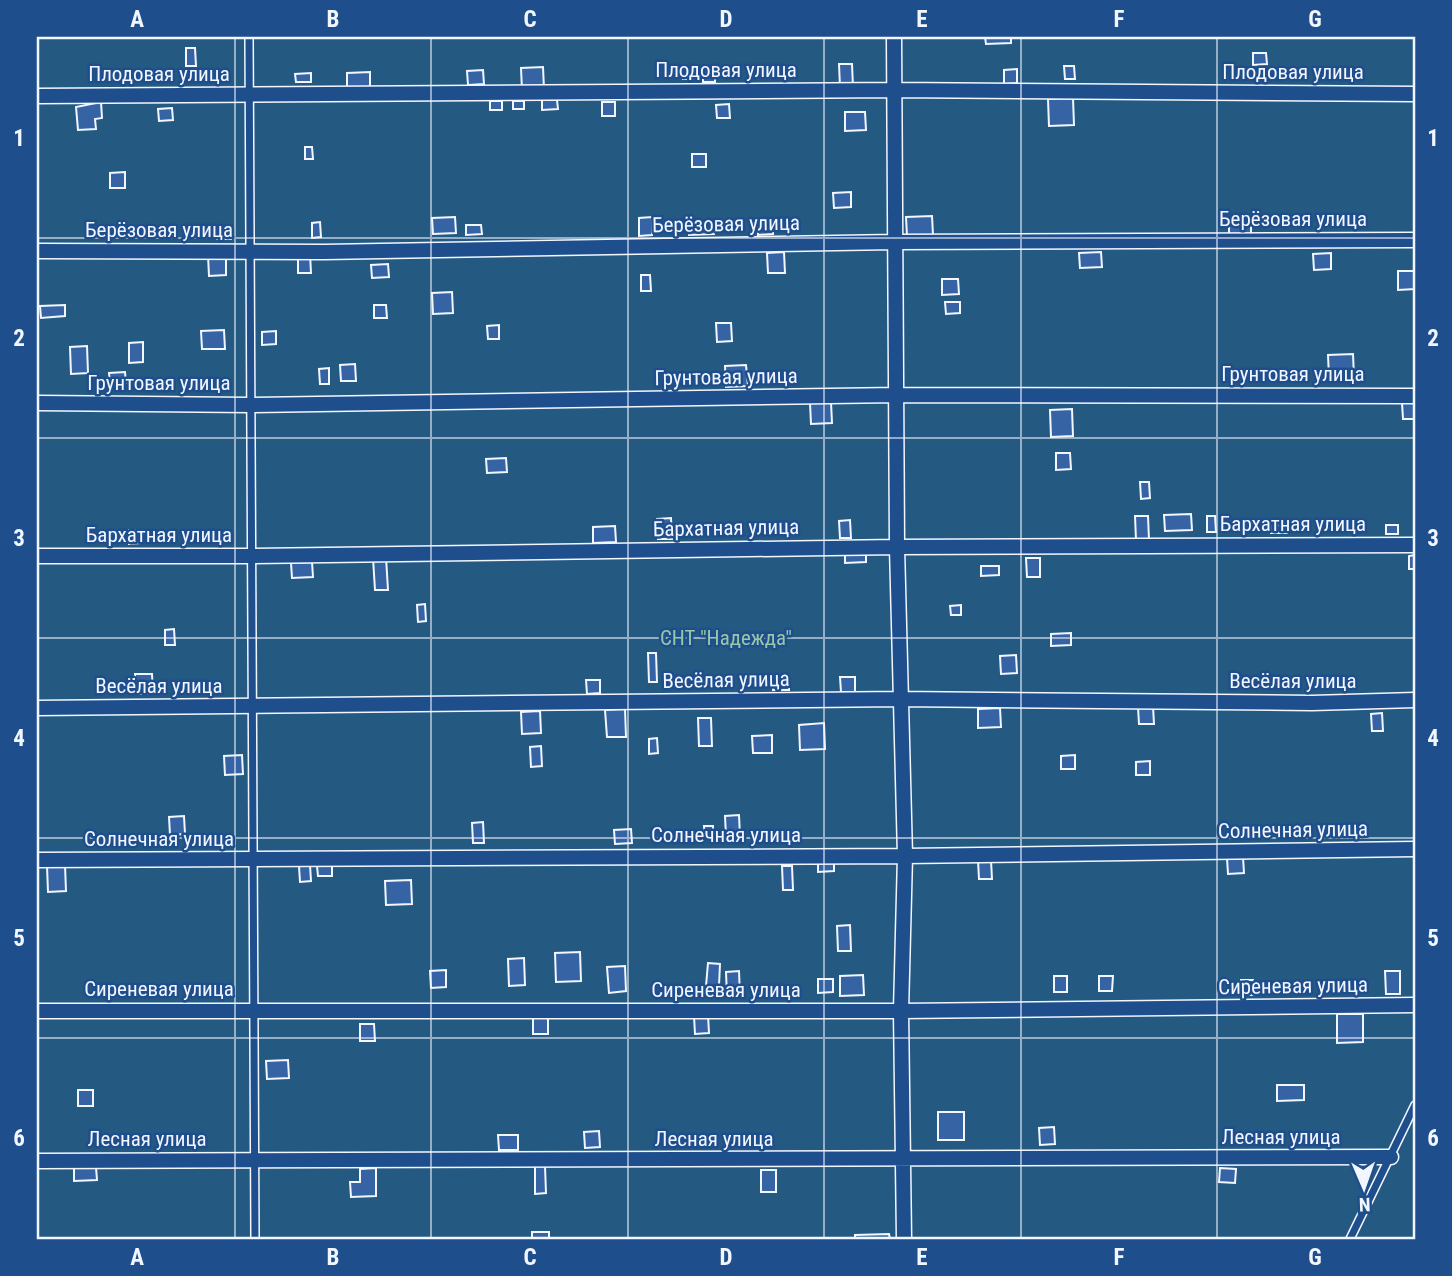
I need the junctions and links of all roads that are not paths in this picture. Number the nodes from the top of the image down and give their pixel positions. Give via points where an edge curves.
1 (249, 37) edge
2 (894, 37) edge
3 (894, 90) junction
4 (1415, 94) edge
5 (247, 95) junction
6 (37, 96) edge
7 (1415, 240) edge
8 (895, 242) junction
9 (37, 251) edge
10 (251, 251) junction
11 (897, 395) junction
12 (1415, 396) edge
13 (37, 403) edge
14 (251, 405) junction
15 (1415, 545) edge
16 (897, 547) junction
17 (37, 556) edge
18 (251, 556) junction
19 (899, 699) junction
20 (1415, 701) edge
21 (252, 707) junction
22 (37, 708) edge
23 (1415, 849) edge
24 (905, 856) junction
25 (253, 859) junction
26 (37, 860) edge
27 (1415, 1005) edge
28 (255, 1010) junction
29 (37, 1011) edge
30 (901, 1011) junction
31 (1415, 1105) edge
32 (1391, 1157) junction
33 (254, 1160) junction
34 (904, 1160) junction
35 (37, 1161) edge
36 (255, 1239) edge
37 (904, 1239) edge
38 (1350, 1239) edge

1 - 5 lane
2 - 3 street
3 - 4 street, Плодовая улица
3 - 5 street, Плодовая улица
3 - 8 street
5 - 6 street, Плодовая улица
5 - 10 lane
7 - 8 street, Берёзовая улица
8 - 10 street, Берёзовая улица
8 - 11 street
9 - 10 street, Берёзовая улица
10 - 14 lane
11 - 12 street, Грунтовая улица
11 - 14 street, Грунтовая улица
11 - 16 street
13 - 14 street, Грунтовая улица
14 - 18 lane
15 - 16 street, Бархатная улица
16 - 18 street, Бархатная улица
16 - 19 street
17 - 18 street, Бархатная улица
18 - 21 lane
19 - 20 street, Весёлая улица
19 - 21 street, Весёлая улица
19 - 24 street
21 - 22 street, Весёлая улица
21 - 25 lane
23 - 24 street, Солнечная улица
24 - 25 street, Солнечная улица
24 - 30 street
25 - 26 street, Солнечная улица
25 - 28 lane
27 - 30 street, Сиреневая улица
28 - 29 street, Сиреневая улица
28 - 30 street, Сиреневая улица
28 - 33 lane
30 - 34 street
31 - 32 lane
32 - 34 street, Лесная улица
32 - 38 lane
33 - 34 street, Лесная улица
33 - 35 street, Лесная улица
33 - 36 lane
34 - 37 street

